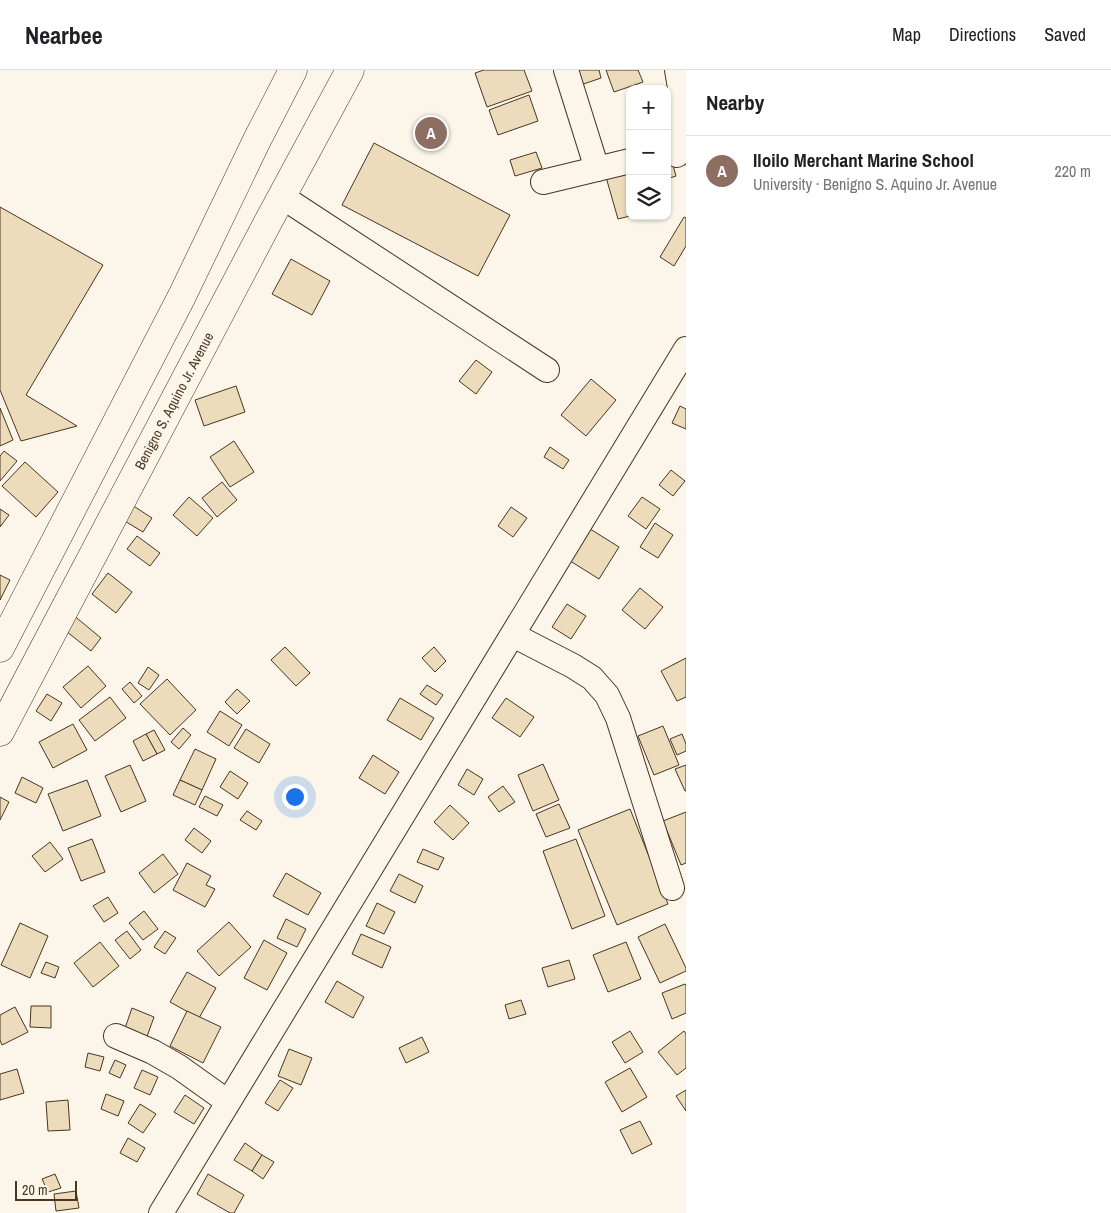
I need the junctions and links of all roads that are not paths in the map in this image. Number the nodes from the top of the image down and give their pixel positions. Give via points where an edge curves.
1 (293, 70) edge
2 (350, 70) edge
3 (566, 70) edge
4 (676, 70) edge
5 (677, 157) edge
6 (626, 162) edge
7 (596, 169) junction
8 (543, 182) dead end
9 (282, 196) junction
10 (686, 349) edge
11 (547, 370) dead end
12 (6, 619) edge
13 (513, 635) junction
14 (0, 648) edge
15 (0, 732) edge
16 (672, 888) dead end
17 (116, 1036) dead end
18 (228, 1102) junction
19 (160, 1213) edge

1 - 12 main road via 182,296
2 - 9 main road, Benigno S. Aquino Jr. Avenue
3 - 7 street
4 - 5 street via 682,131
6 - 7 street
7 - 8 street
9 - 11 street
9 - 15 main road, Benigno S. Aquino Jr. Avenue
10 - 13 street
12 - 14 main road
13 - 16 street via 592,678 607,695 618,718
13 - 18 street
17 - 18 street via 179,1067
18 - 19 street

